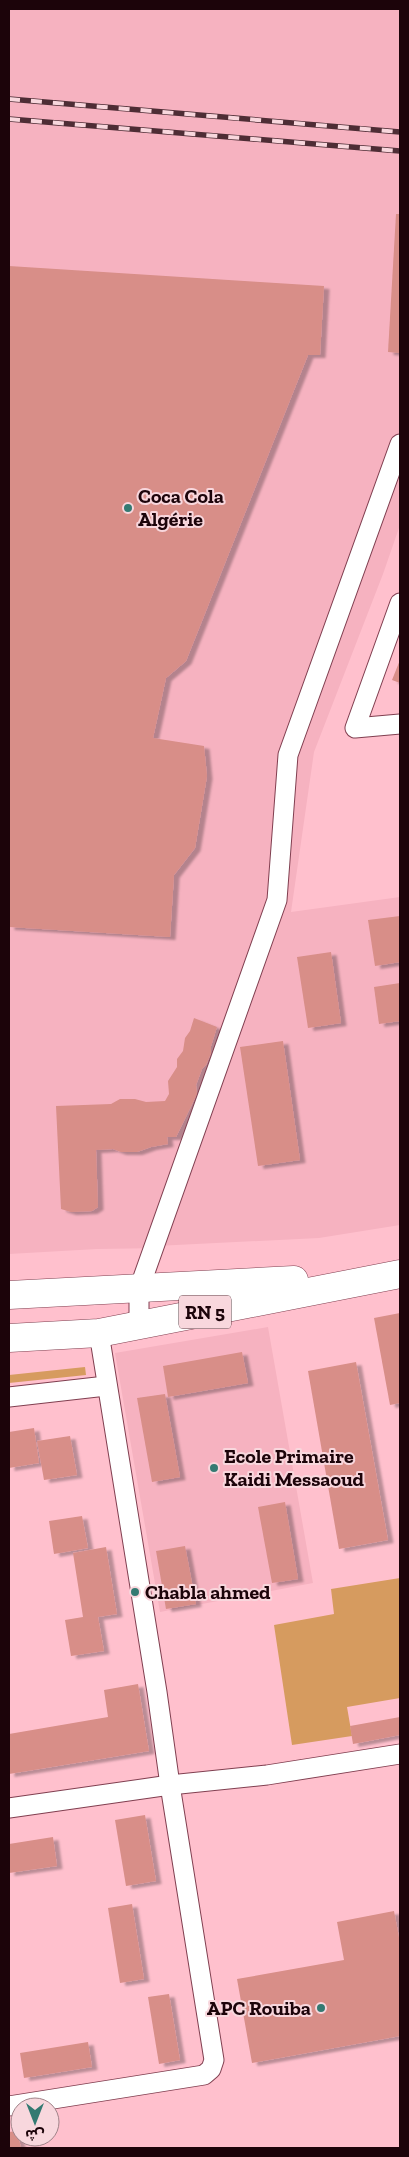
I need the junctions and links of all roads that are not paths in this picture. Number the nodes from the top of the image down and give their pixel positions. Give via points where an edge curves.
1 (400, 444) edge
2 (400, 603) edge
3 (396, 630) edge
4 (400, 724) edge
5 (400, 1274) edge
6 (140, 1289) junction
7 (9, 1295) edge
8 (139, 1324) junction
9 (99, 1333) junction
10 (9, 1338) edge
11 (106, 1386) junction
12 (9, 1396) edge
13 (400, 1754) edge
14 (170, 1785) junction
15 (9, 1808) edge
16 (9, 2106) edge

1 - 6 street via 288,755 277,900
2 - 3 street
3 - 4 street via 355,728
5 - 6 highway, RN 5
5 - 8 highway, RN 5
6 - 7 highway, RN 5
6 - 8 street
8 - 9 highway, RN 5
9 - 10 highway, RN 5
9 - 11 street
11 - 12 street
11 - 14 street
13 - 14 street via 267,1775
14 - 15 street
14 - 16 street via 214,2060 212,2069 204,2074

